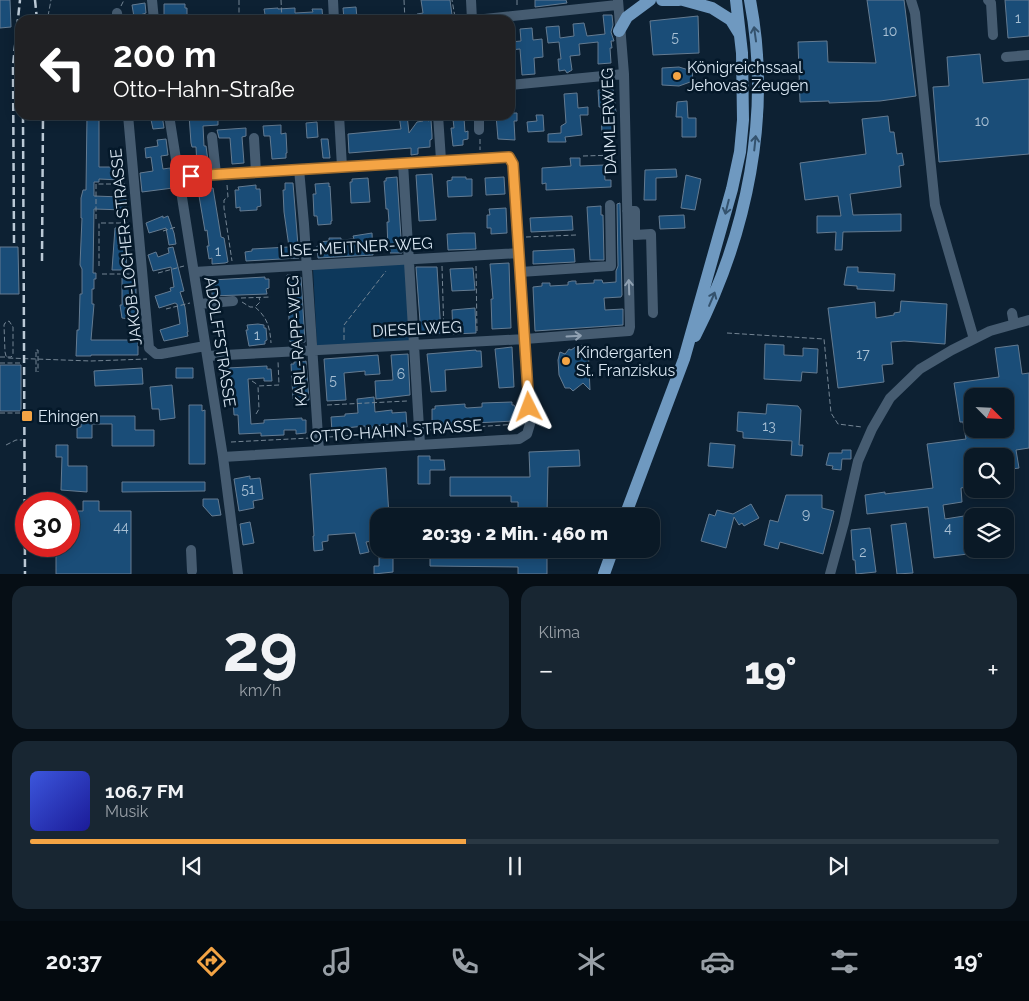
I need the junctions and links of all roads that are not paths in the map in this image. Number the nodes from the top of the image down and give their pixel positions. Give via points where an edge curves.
1 (152, 0) edge
2 (333, 0) edge
3 (471, 0) edge
4 (650, 0) edge
5 (662, 0) edge
6 (679, 0) edge
7 (683, 0) edge
8 (736, 0) edge
9 (750, 0) edge
10 (911, 0) edge
11 (988, 0) edge
12 (617, 3) edge
13 (154, 15) edge
14 (334, 15) edge
15 (473, 15) edge
16 (515, 15) edge
17 (619, 31) junction
18 (992, 34) dead end
19 (741, 38) junction
20 (1029, 55) edge
21 (1006, 57) dead end
22 (624, 74) junction
23 (515, 85) edge
24 (128, 120) edge
25 (170, 120) edge
26 (339, 120) edge
27 (438, 120) edge
28 (479, 120) edge
29 (479, 130) road end
30 (212, 137) dead end
31 (254, 138) dead end
32 (441, 160) junction
33 (404, 163) junction
34 (342, 167) junction
35 (299, 169) junction
36 (256, 172) junction
37 (221, 174) junction
38 (179, 177) junction
39 (610, 204) dead end
40 (627, 211) junction
41 (519, 253) junction
42 (409, 259) junction
43 (307, 265) junction
44 (193, 269) junction
45 (520, 272) junction
46 (235, 300) road end
47 (198, 302) junction
48 (653, 313) dead end
49 (1012, 313) dead end
50 (1029, 320) edge
51 (1014, 324) junction
52 (629, 331) joint
53 (525, 339) junction
54 (974, 339) junction
55 (414, 345) junction
56 (205, 346) junction
57 (312, 350) junction
58 (207, 356) junction
59 (684, 359) junction
60 (420, 444) junction
61 (319, 451) junction
62 (223, 457) junction
63 (628, 508) edge
64 (191, 550) dead end
65 (610, 558) edge
66 (192, 572) dead end
67 (238, 574) edge
68 (604, 574) edge
69 (830, 574) edge

1 - 13 street
2 - 14 street
3 - 15 street
4 - 17 main road via 626,17
5 - 6 main road
7 - 19 main road via 712,8 725,16
8 - 19 main road
59 -> 9 main road via 717,287 750,178 758,68
10 - 54 street via 936,205
11 - 18 street via 991,3
12 - 16 street
12 - 17 street, DAIMLERWEG
17 - 22 street, DAIMLERWEG
19 -> 59 main road via 740,152
20 - 21 street
22 - 23 street
22 - 40 street, DAIMLERWEG
24 - 56 street, JAKOB-LOCHER-STRASSE via 150,348 156,354
25 - 38 street, ADOLFFSTRASSE
26 - 34 street
27 - 32 street
28 - 29 street
30 - 37 street
31 - 36 street
32 - 33 street
32 - 41 street via 504,157 512,160
33 - 34 street
33 - 42 street
34 - 35 street
35 - 36 street
35 - 43 street, KARL-RAPP-WEG
36 - 37 street
37 - 38 street
38 - 44 street, ADOLFFSTRASSE
39 - 45 street via 612,266
40 - 48 street via 635,211 636,235 651,234
52 -> 40 street, DAIMLERWEG
41 - 42 street, LISE-MEITNER-WEG
41 - 45 street
42 - 43 street, LISE-MEITNER-WEG
42 - 55 street
43 - 44 street, LISE-MEITNER-WEG
43 - 57 street, KARL-RAPP-WEG
44 - 47 street, ADOLFFSTRASSE
45 - 53 street
46 - 47 street
47 - 56 street, ADOLFFSTRASSE
49 - 51 street
50 - 51 street
51 - 54 street
53 -> 52 street, DIESELWEG
53 - 55 street, DIESELWEG
53 - 60 street, OTTO-HAHN-STRASSE via 530,424 527,434 519,439
54 - 69 street via 920,369 890,398 858,461
55 - 57 street, DIESELWEG
55 - 60 street
56 - 58 street, ADOLFFSTRASSE
57 - 58 street, DIESELWEG
57 - 61 street, KARL-RAPP-WEG
58 - 62 street, ADOLFFSTRASSE
59 - 63 main road
60 - 61 street, OTTO-HAHN-STRASSE
61 - 62 street, OTTO-HAHN-STRASSE
62 - 67 street, ADOLFFSTRASSE
64 - 66 street
65 - 68 main road

